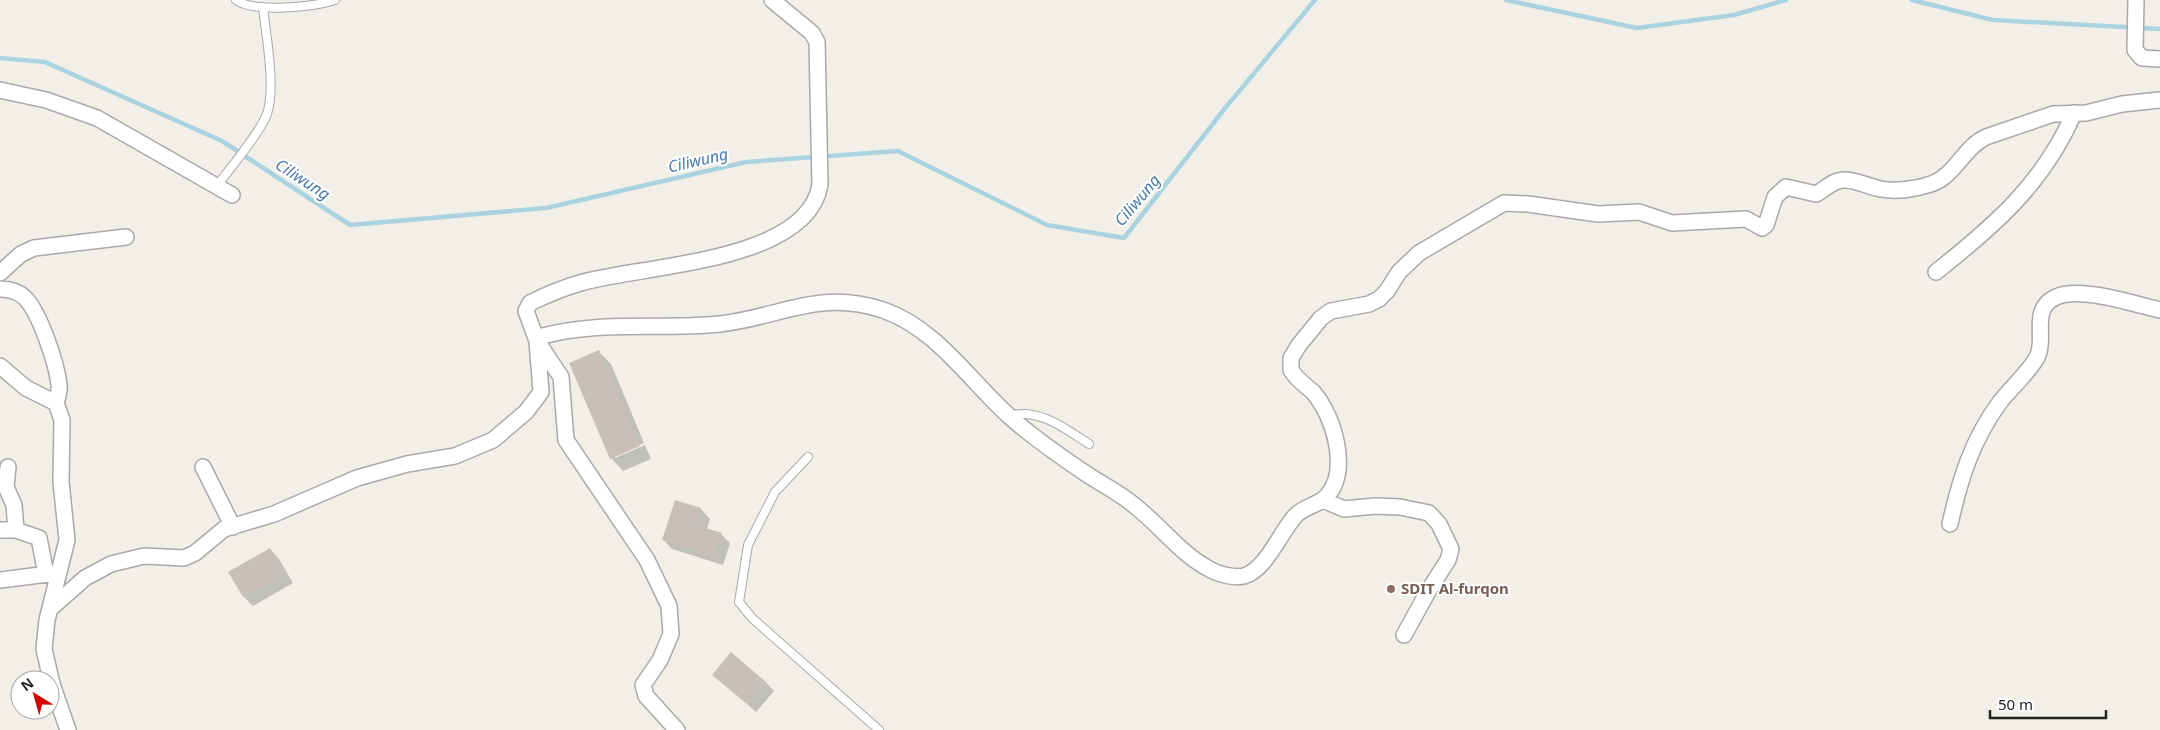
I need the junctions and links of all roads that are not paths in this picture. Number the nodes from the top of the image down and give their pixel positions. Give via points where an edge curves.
1 (236, 0) edge
2 (335, 0) edge
3 (772, 0) edge
4 (2136, 1) edge
5 (263, 7) junction
6 (2160, 59) edge
7 (0, 90) edge
8 (2160, 100) edge
9 (2074, 113) junction
10 (217, 186) junction
11 (232, 195) dead end
12 (126, 237) dead end
13 (1936, 272) dead end
14 (0, 273) edge
15 (0, 289) edge
16 (2160, 310) edge
17 (537, 342) junction
18 (0, 366) edge
19 (56, 403) junction
20 (1009, 416) junction
21 (1089, 444) dead end
22 (808, 457) dead end
23 (8, 467) dead end
24 (203, 467) dead end
25 (1323, 500) junction
26 (1950, 524) dead end
27 (234, 527) junction
28 (0, 530) edge
29 (16, 530) junction
30 (53, 573) junction
31 (0, 580) edge
32 (50, 609) junction
33 (1404, 635) dead end
34 (68, 730) edge
35 (677, 730) edge
36 (879, 730) edge

1 - 5 lane
2 - 5 lane via 322,4
3 - 17 street via 812,33 817,42 820,185 815,204 783,233 736,252 580,283 530,303 526,311
4 - 6 street via 2134,46 2142,58
5 - 10 lane via 270,98 266,115
7 - 10 street via 46,100 97,118
8 - 9 street
9 - 13 street via 2056,148 2012,207
9 - 25 street via 2053,114 1982,139 1950,173 1933,184 1882,189 1846,180 1833,182 1816,194 1786,187 1775,197 1766,226 1762,228 1746,219 1672,223 1639,212 1573,212 1514,203 1493,208 1419,252 1379,299 1326,314 1291,358 1291,370 1327,413 1336,441 1337,478 1334,488
10 - 11 street
12 - 14 street via 34,248 21,254
15 - 19 street via 20,294 30,303 60,384
16 - 26 street via 2091,295 2068,294 2050,300 2041,314 2039,354 1998,405 1974,444
17 - 20 street via 544,335 588,327 722,324 810,304 851,304 891,313 918,328
17 - 27 street via 540,392 526,412 493,440 447,458 407,464 357,478 274,514
17 - 35 street via 561,377 566,440 647,560 669,606 671,634 660,660 643,685 646,696
18 - 19 street via 26,388
19 - 30 street via 62,420 61,482 67,540
20 - 21 lane via 1026,414 1045,419
20 - 25 street via 1135,506 1188,555 1221,574 1244,576 1253,571 1295,516
22 - 36 lane via 775,492 748,546 739,602 752,618
23 - 29 street via 6,487 14,505
24 - 27 street
25 - 33 street via 1344,509 1400,507 1429,513 1439,524 1451,549 1448,560
27 - 32 street via 219,531 195,553 184,558 144,556 101,569 79,583
28 - 29 street
29 - 30 street via 39,538
30 - 31 street
30 - 32 street
32 - 34 street via 44,649

